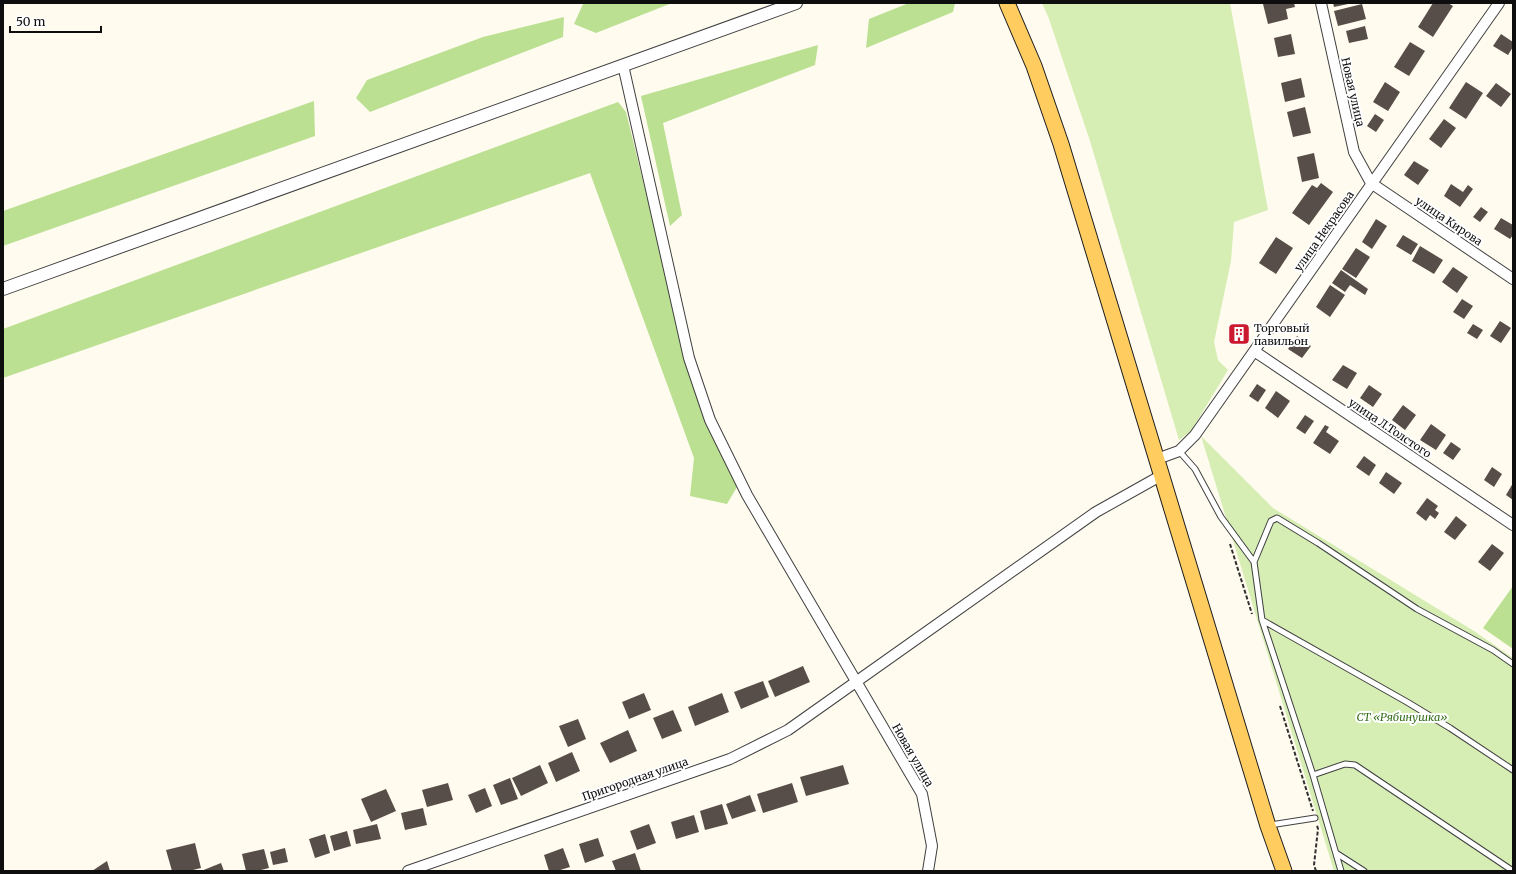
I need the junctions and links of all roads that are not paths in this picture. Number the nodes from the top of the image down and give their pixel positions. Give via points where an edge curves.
1 (796, 3) edge
2 (1007, 3) edge
3 (1321, 3) edge
4 (1499, 3) edge
5 (623, 65) junction
6 (1372, 183) junction
7 (1513, 279) edge
8 (3, 289) edge
9 (1254, 351) junction
10 (1179, 451) junction
11 (1157, 459) junction
12 (1162, 475) junction
13 (1513, 524) edge
14 (1254, 562) junction
15 (1262, 620) junction
16 (1513, 664) edge
17 (855, 682) junction
18 (1513, 770) edge
19 (1313, 775) junction
20 (1315, 818) road end
21 (1268, 826) junction
22 (1336, 853) junction
23 (1513, 870) edge
24 (408, 871) edge
25 (928, 871) edge
26 (1284, 871) edge
27 (1341, 871) edge
28 (1364, 871) edge

1 - 5 street
2 - 11 main road via 1034,66 1062,144
3 - 6 street, Новая улица via 1354,152
4 - 6 street, улица Некрасова
5 - 8 street
5 - 17 street, Новая улица via 689,358 710,420 747,495
6 - 7 street, улица Кирова
6 - 9 street, улица Некрасова
9 - 10 street, улица Некрасова via 1195,435
9 - 13 street, улица Л.Толстого
10 - 11 street, улица Некрасова
10 - 14 lane via 1195,469 1221,517
11 - 12 main road
12 - 17 street, Пригородная улица via 1096,512
12 - 21 main road
14 - 15 lane
14 - 16 lane via 1271,521 1277,518 1417,609 1493,650
15 - 18 lane via 1407,702
15 - 19 lane
17 - 24 street, Пригородная улица via 788,730 730,759
17 - 25 street, Новая улица via 922,794 932,846
19 - 22 lane
19 - 23 lane via 1345,764 1355,765
20 - 21 lane
21 - 26 main road
22 - 27 lane
22 - 28 lane

